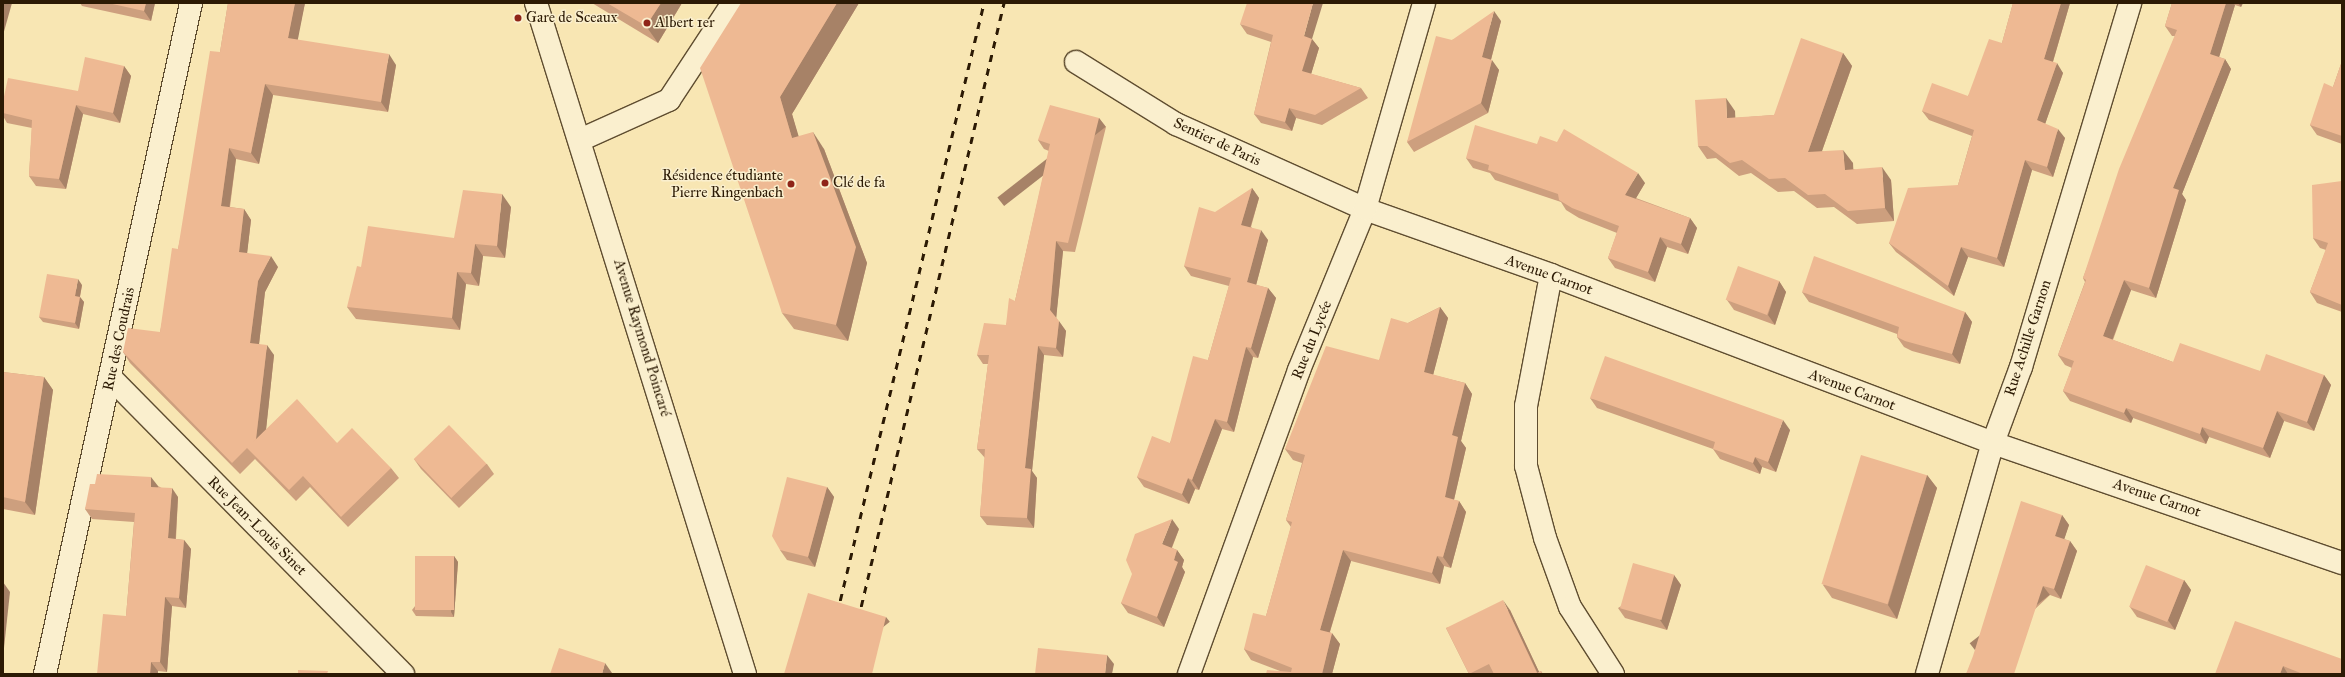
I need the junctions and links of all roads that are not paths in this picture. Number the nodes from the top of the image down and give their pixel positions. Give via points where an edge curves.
1 (191, 3) edge
2 (536, 3) edge
3 (733, 3) edge
4 (1424, 3) edge
5 (2130, 3) edge
6 (1076, 62) dead end
7 (580, 140) junction
8 (1365, 209) junction
9 (1551, 275) junction
10 (111, 378) junction
11 (1993, 443) junction
12 (2342, 563) edge
13 (45, 674) edge
14 (402, 674) edge
15 (745, 674) edge
16 (1189, 674) edge
17 (1613, 674) edge
18 (1927, 674) edge

1 - 10 street, Rue des Coudrais
2 - 7 street, Avenue Raymond Poincaré
3 - 7 street via 669,100
4 - 8 street, Rue du Lycée
5 - 11 street, Rue Achille Garnon via 2021,367
6 - 8 street, Sentier de Paris via 1176,124
7 - 15 street, Avenue Raymond Poincaré
8 - 9 street, Avenue Carnot
8 - 16 street, Rue du Lycée via 1299,370
9 - 11 street, Avenue Carnot
9 - 17 street via 1526,406 1526,466 1545,538 1570,607
10 - 13 street, Rue des Coudrais
10 - 14 street, Rue Jean-Louis Sinet
11 - 12 street, Avenue Carnot
11 - 18 street, Rue Achille Garnon

